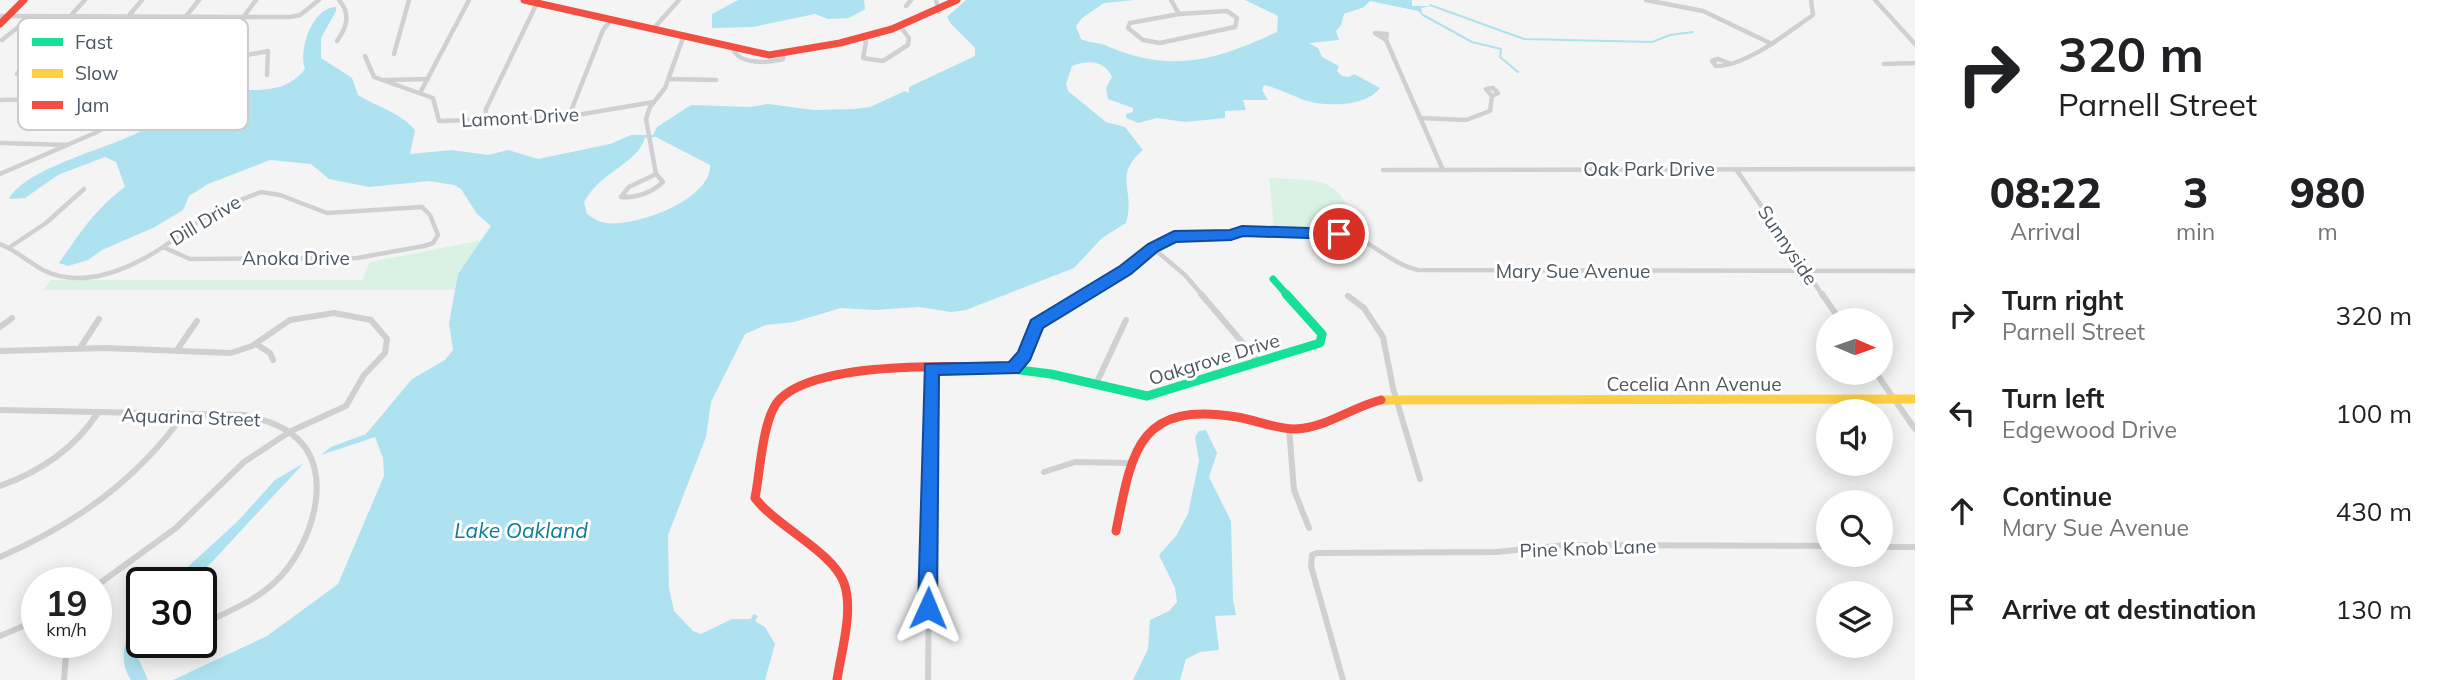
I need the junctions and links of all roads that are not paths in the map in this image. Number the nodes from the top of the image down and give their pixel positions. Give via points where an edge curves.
1 (23, 0) edge
2 (85, 0) edge
3 (142, 0) edge
4 (199, 0) edge
5 (256, 0) edge
6 (319, 0) edge
7 (339, 0) edge
8 (409, 0) edge
9 (469, 0) edge
10 (524, 0) edge
11 (679, 0) edge
12 (911, 0) edge
13 (936, 0) edge
14 (957, 0) edge
15 (1171, 0) edge
16 (1646, 0) edge
17 (1811, 0) edge
18 (1875, 0) edge
19 (537, 4) junction
20 (906, 6) dead end
21 (939, 12) junction
22 (1179, 14) junction
23 (4, 16) edge
24 (32, 16) junction
25 (70, 16) junction
26 (295, 16) joint
27 (128, 17) junction
28 (186, 17) junction
29 (243, 17) junction
30 (30, 18) edge
31 (610, 21) junction
32 (0, 24) edge
33 (900, 26) junction
34 (18, 27) edge
35 (651, 31) junction
36 (863, 35) junction
37 (683, 38) junction
38 (2, 40) dead end
39 (1386, 40) dead end
40 (337, 41) dead end
41 (1772, 44) junction
42 (1915, 44) edge
43 (394, 54) dead end
44 (248, 55) edge
45 (365, 56) dead end
46 (1915, 63) edge
47 (1729, 64) dead end
48 (1884, 64) dead end
49 (267, 75) dead end
50 (428, 79) junction
51 (669, 79) junction
52 (716, 80) dead end
53 (382, 81) junction
54 (420, 93) junction
55 (1492, 96) dead end
56 (0, 100) edge
57 (18, 100) edge
58 (654, 102) junction
59 (569, 116) junction
60 (485, 118) junction
61 (1420, 118) junction
62 (96, 130) edge
63 (0, 143) edge
64 (67, 145) junction
65 (1736, 169) junction
66 (1915, 169) edge
67 (1383, 170) dead end
68 (1443, 170) junction
69 (0, 174) edge
70 (656, 174) junction
71 (84, 189) dead end
72 (433, 243) joint
73 (0, 244) edge
74 (160, 246) junction
75 (10, 247) junction
76 (1153, 248) junction
77 (1806, 270) junction
78 (1915, 271) edge
79 (1273, 279) dead end
80 (1348, 296) dead end
81 (1832, 308) edge
82 (12, 318) dead end
83 (99, 319) dead end
84 (1126, 320) dead end
85 (197, 321) dead end
86 (0, 327) edge
87 (256, 344) junction
88 (80, 348) junction
89 (177, 350) junction
90 (0, 351) edge
91 (273, 360) dead end
92 (1259, 362) junction
93 (1013, 368) junction
94 (931, 369) junction
95 (1096, 384) junction
96 (1885, 385) edge
97 (1396, 399) junction
98 (1895, 399) junction
99 (1915, 399) edge
100 (0, 410) edge
101 (184, 414) junction
102 (97, 415) junction
103 (1289, 428) junction
104 (1915, 429) edge
105 (291, 431) junction
106 (1129, 463) junction
107 (1044, 472) dead end
108 (1420, 478) dead end
109 (0, 486) edge
110 (1309, 528) dead end
111 (1116, 531) dead end
112 (1816, 546) edge
113 (1893, 547) edge
114 (1915, 547) edge
115 (0, 556) edge
116 (112, 574) edge
117 (217, 616) edge
118 (21, 627) edge
119 (0, 636) edge
120 (66, 658) edge
121 (64, 680) edge
122 (837, 680) edge
123 (928, 680) edge
124 (1343, 680) edge

1 - 23 street
2 - 25 street
3 - 27 street
4 - 28 street
5 - 29 street
6 - 26 street
7 - 40 street via 348,20
8 - 43 street
9 - 50 street
10 - 19 street
11 - 35 street
12 - 20 street
13 - 21 street
14 - 21 street
15 - 22 street
16 - 41 street via 1703,11
17 - 41 street via 1813,15
18 - 42 street
19 - 31 street
19 - 60 street via 511,51
21 - 33 street
22 - 22 street via 1130,23 1128,28 1142,39 1164,45 1231,29 1238,21 1227,11
23 - 24 street
23 - 32 street
24 - 25 street
24 - 30 street
25 - 27 street
26 - 29 street
27 - 28 street
28 - 29 street
31 - 35 street
31 - 59 street
33 - 36 street
33 - 36 street via 909,38 908,45 883,61 863,58
34 - 38 street
35 - 37 street
36 - 37 street via 762,54
37 - 51 street
39 - 61 street
41 - 47 street
44 - 49 street via 268,51
45 - 53 street via 370,74
46 - 48 street
50 - 53 street
50 - 54 street
51 - 52 street
51 - 58 street
53 - 54 street
54 - 60 street, Lamont Drive via 436,103 439,121
55 - 61 street via 1490,111 1480,117
56 - 57 street
58 - 59 street, Lamont Drive
58 - 70 street via 646,119
59 - 60 street, Lamont Drive
61 - 68 street
62 - 64 street
63 - 64 street
64 - 69 street
65 - 66 street, Oak Park Drive
65 - 68 street, Oak Park Drive
65 - 77 street, Sunnyside
67 - 68 street, Oak Park Drive
70 - 70 street via 629,187 621,197 658,187 663,182
71 - 75 street
72 - 74 street, Anoka Drive via 374,257 331,259 190,259
72 - 74 street, Dill Drive via 438,229 422,207 343,214 262,192 232,201
73 - 75 street, Dill Drive
74 - 75 street, Dill Drive via 118,272 82,276 50,274
76 - 77 street, Mary Sue Avenue via 1174,237 1242,231 1346,235 1370,243 1403,268 1418,270
76 - 92 street
76 - 93 street, Mary Sue Avenue via 1036,324 1025,356
77 - 78 street, Mary Sue Avenue
77 - 81 street, Sunnyside
79 - 92 street, Oakgrove Drive via 1316,326 1322,339 1311,347
80 - 97 street via 1378,326
82 - 86 street
83 - 88 street
84 - 95 street
85 - 89 street
87 - 89 street via 231,353
87 - 91 street
87 - 105 street via 290,320 334,313 371,320 387,338 385,354 346,406
88 - 89 street
88 - 90 street
92 - 95 street, Oakgrove Drive via 1148,396
93 - 94 street, Oakgrove Drive
93 - 95 street, Oakgrove Drive
94 - 122 street, Oakgrove Drive via 813,380 779,398 774,408 755,498 764,513 824,559 844,583
94 - 123 street
96 - 98 street
97 - 98 street, Cecelia Ann Avenue
97 - 103 street, Cecelia Ann Avenue via 1357,405 1324,425
97 - 108 street
98 - 99 street, Cecelia Ann Avenue
98 - 104 street
100 - 102 street, Aquarina Street
101 - 102 street, Aquarina Street
101 - 105 street, Aquarina Street via 262,417
101 - 115 street via 153,456 115,490 46,536
102 - 109 street via 53,458
103 - 106 street, Cecelia Ann Avenue via 1185,412 1149,430 1136,443
103 - 110 street via 1294,490
105 - 116 street via 244,462 176,528
105 - 117 street, Aquarina Street via 310,453 317,471 317,490 298,553 273,584
106 - 107 street via 1058,464
106 - 111 street, Cecelia Ann Avenue
112 - 124 street, Pine Knob Lane via 1565,545 1496,552 1312,555
113 - 114 street
118 - 119 street
120 - 121 street

